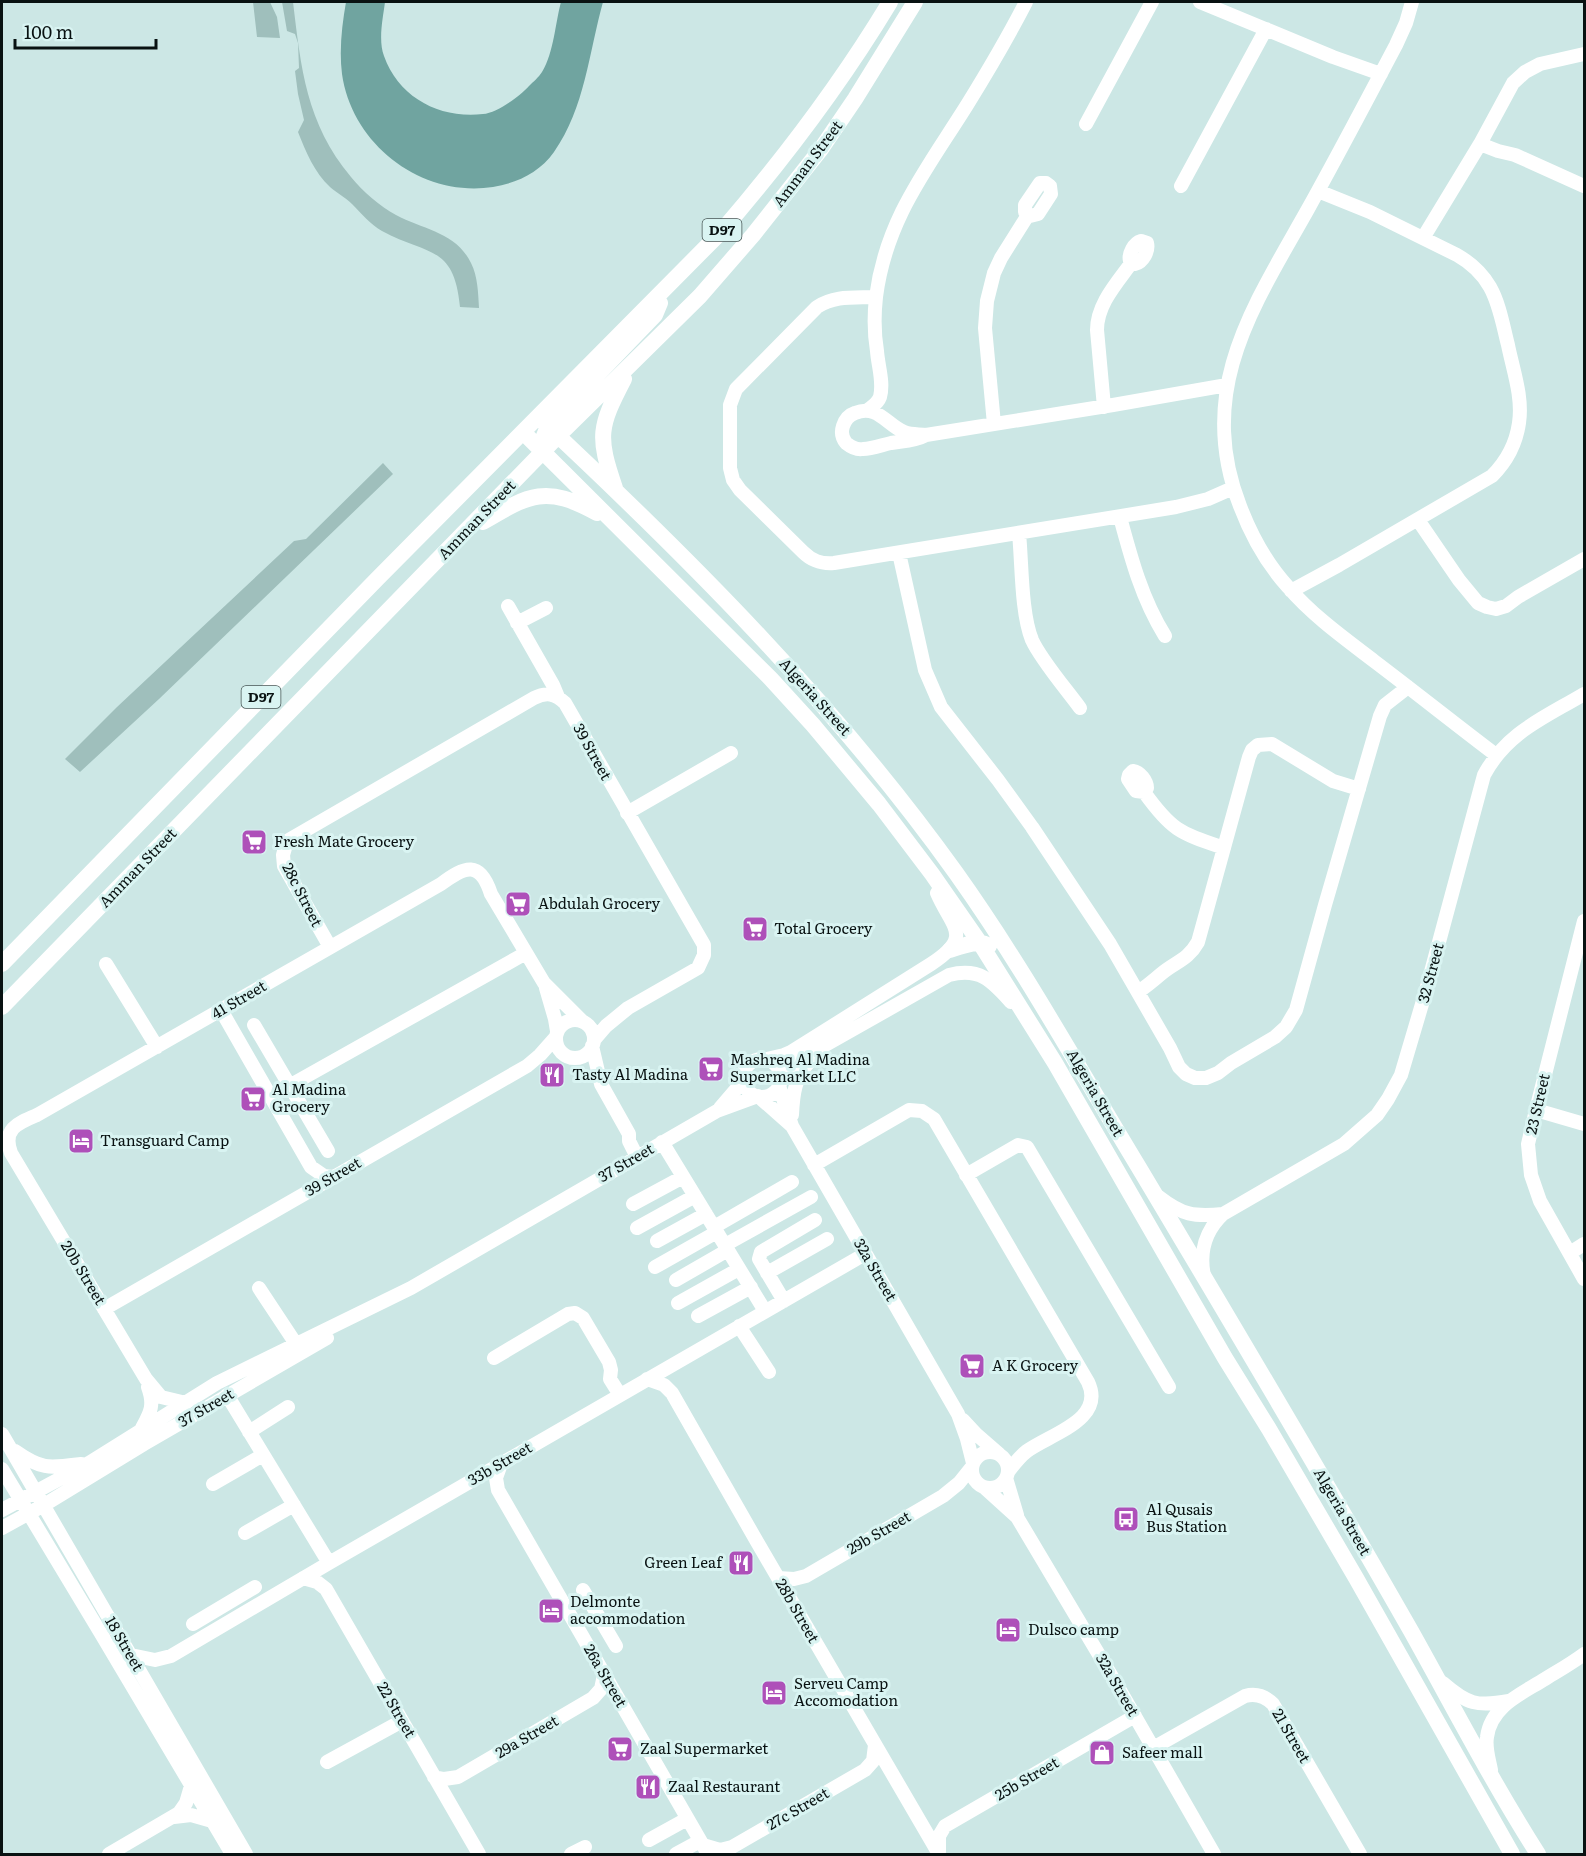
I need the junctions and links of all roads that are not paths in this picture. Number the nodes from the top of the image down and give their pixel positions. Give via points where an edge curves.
1 (890, 2) edge
2 (915, 2) edge
3 (1026, 2) edge
4 (1152, 2) edge
5 (1200, 2) edge
6 (1412, 2) edge
7 (1266, 29) junction
8 (1584, 54) edge
9 (1379, 77) junction
10 (1086, 124) dead end
11 (1482, 140) junction
12 (1181, 186) dead end
13 (1584, 186) edge
14 (1320, 187) junction
15 (1028, 215) dead end
16 (1423, 238) junction
17 (1132, 262) dead end
18 (876, 297) junction
19 (633, 363) junction
20 (881, 379) junction
21 (1226, 390) junction
22 (1109, 406) junction
23 (868, 410) junction
24 (891, 422) junction
25 (998, 424) junction
26 (540, 427) junction
27 (926, 435) junction
28 (540, 448) junction
29 (616, 492) junction
30 (1235, 494) junction
31 (1124, 516) junction
32 (1418, 519) junction
33 (612, 521) junction
34 (464, 533) junction
35 (1014, 534) junction
36 (904, 552) junction
37 (1584, 558) edge
38 (431, 567) junction
39 (1295, 595) junction
40 (508, 606) dead end
41 (546, 608) dead end
42 (518, 623) junction
43 (1165, 636) dead end
44 (547, 675) junction
45 (1404, 684) junction
46 (1584, 694) edge
47 (540, 695) junction
48 (558, 697) junction
49 (1080, 708) dead end
50 (731, 753) dead end
51 (1496, 755) junction
52 (1359, 789) junction
53 (1144, 792) dead end
54 (627, 813) junction
55 (1224, 848) junction
56 (933, 874) junction
57 (1584, 921) edge
58 (980, 943) junction
59 (330, 947) junction
60 (950, 950) junction
61 (526, 953) junction
62 (2, 964) edge
63 (105, 964) dead end
64 (544, 983) junction
65 (1135, 987) junction
66 (2, 1007) edge
67 (221, 1010) junction
68 (1029, 1020) junction
69 (582, 1021) junction
70 (556, 1034) junction
71 (237, 1040) junction
72 (830, 1042) junction
73 (593, 1043) junction
74 (157, 1047) junction
75 (572, 1058) junction
76 (763, 1060) junction
77 (744, 1080) junction
78 (601, 1084) junction
79 (780, 1084) junction
80 (293, 1093) junction
81 (758, 1096) junction
82 (276, 1107) junction
83 (1536, 1110) junction
84 (717, 1111) junction
85 (1584, 1124) edge
86 (792, 1126) junction
87 (662, 1143) junction
88 (327, 1151) dead end
89 (642, 1154) junction
90 (1135, 1162) junction
91 (814, 1165) junction
92 (20, 1166) joint
93 (966, 1175) junction
94 (333, 1177) junction
95 (683, 1177) junction
96 (792, 1182) dead end
97 (1155, 1195) junction
98 (695, 1196) junction
99 (811, 1197) dead end
100 (633, 1204) dead end
101 (706, 1214) junction
102 (1223, 1214) junction
103 (815, 1220) dead end
104 (637, 1228) dead end
105 (716, 1230) junction
106 (827, 1239) dead end
107 (657, 1241) dead end
108 (1584, 1244) edge
109 (727, 1248) junction
110 (1570, 1253) junction
111 (865, 1254) junction
112 (655, 1267) dead end
113 (739, 1269) junction
114 (767, 1273) junction
115 (1204, 1277) junction
116 (1584, 1278) edge
117 (676, 1280) dead end
118 (751, 1287) junction
119 (259, 1288) dead end
120 (411, 1288) junction
121 (784, 1301) junction
122 (678, 1304) dead end
123 (104, 1309) junction
124 (765, 1311) junction
125 (698, 1316) dead end
126 (739, 1326) junction
127 (296, 1344) junction
128 (494, 1358) dead end
129 (769, 1372) dead end
130 (146, 1379) junction
131 (647, 1379) junction
132 (1169, 1387) dead end
133 (227, 1395) junction
134 (620, 1395) junction
135 (186, 1403) junction
136 (288, 1407) dead end
137 (958, 1414) junction
138 (141, 1431) junction
139 (249, 1432) junction
140 (2, 1434) edge
141 (10, 1448) junction
142 (999, 1454) junction
143 (263, 1455) junction
144 (89, 1463) junction
145 (501, 1464) junction
146 (972, 1466) junction
147 (2, 1469) edge
148 (1007, 1474) junction
149 (213, 1484) dead end
150 (985, 1488) junction
151 (36, 1492) junction
152 (20, 1500) junction
153 (44, 1505) junction
154 (294, 1505) junction
155 (2, 1510) edge
156 (28, 1513) junction
157 (1017, 1517) junction
158 (2, 1528) edge
159 (245, 1533) dead end
160 (329, 1563) junction
161 (303, 1578) junction
162 (778, 1578) junction
163 (255, 1587) dead end
164 (583, 1590) dead end
165 (225, 1605) junction
166 (598, 1615) junction
167 (233, 1619) junction
168 (193, 1624) dead end
169 (576, 1628) junction
170 (616, 1646) dead end
171 (1584, 1654) edge
172 (131, 1655) junction
173 (604, 1675) junction
174 (1436, 1677) junction
175 (1509, 1701) junction
176 (1135, 1716) junction
177 (402, 1721) junction
178 (875, 1746) junction
179 (1153, 1748) junction
180 (327, 1761) dead end
181 (434, 1777) junction
182 (1493, 1778) junction
183 (191, 1786) junction
184 (174, 1817) junction
185 (687, 1819) junction
186 (212, 1821) junction
187 (649, 1840) dead end
188 (585, 1847) dead end
189 (704, 1847) edge
190 (110, 1854) edge
191 (232, 1854) edge
192 (246, 1854) edge
193 (479, 1854) edge
194 (571, 1854) edge
195 (676, 1854) edge
196 (939, 1854) edge
197 (1214, 1854) edge
198 (1360, 1854) edge
199 (1512, 1854) edge
200 (1538, 1854) edge

1 - 26 main road, Amman Street / D97 via 828,98 762,184
2 - 19 main road, Amman Street / D97 via 821,149 785,197 700,296
3 - 18 street via 905,204 883,258
4 - 10 street
5 - 7 street
6 - 9 street via 1402,33
7 - 9 street
7 - 12 street
8 - 11 street via 1540,64 1525,72 1509,89
9 - 14 street
11 - 13 street via 1500,144 1515,155
11 - 16 street
14 - 16 street
14 - 21 street via 1255,304 1240,338
15 - 25 street via 1001,258 987,301 985,328
16 - 32 street via 1466,260 1489,285 1501,318 1520,409 1514,442 1498,470
17 - 22 street via 1099,313 1099,353
18 - 20 street
18 - 36 street via 836,298 821,304 736,389 730,405 730,468 736,485 814,561 834,563
19 - 26 main road, Amman Street / D97
19 - 29 main road via 608,411 603,431 604,452
20 - 23 street via 879,400
20 - 24 street
21 - 22 street
21 - 30 street via 1224,439
22 - 25 street
23 - 24 street
23 - 27 street via 851,414 843,425 844,440 854,448
24 - 27 street via 908,434
25 - 27 street
26 - 28 main road, Algeria Street
26 - 28 main road, Amman Street / D97
26 - 29 main road, Algeria Street
26 - 62 main road, Amman Street / D97 via 378,578
28 - 33 main road, Algeria Street
28 - 34 main road, Amman Street / D97
28 - 38 main road via 443,542
29 - 90 main road, Algeria Street via 779,656 902,800 982,910 1059,1031
30 - 31 street via 1195,506
30 - 39 street via 1260,549
31 - 35 street
31 - 43 street via 1136,571
32 - 37 street via 1451,570 1479,603 1491,608 1502,608
32 - 39 street
33 - 34 main road via 570,499 545,495 517,502
33 - 56 main road, Algeria Street via 813,725
34 - 38 main road, Amman Street / D97
35 - 36 street
35 - 49 street via 1032,640
36 - 65 street via 925,670 941,707 1032,827
38 - 66 main road, Amman Street / D97
39 - 45 street via 1322,621
40 - 42 street, 39 Street
41 - 42 street
42 - 44 street, 39 Street
44 - 47 street
44 - 48 street, 39 Street
45 - 51 street
45 - 52 street via 1385,706
46 - 51 street, 32 Street via 1521,731
47 - 48 street
47 - 59 street, 28c Street via 287,841 285,866
48 - 54 street, 39 Street
50 - 54 street
51 - 102 street, 32 Street via 1481,784 1425,994 1401,1075 1388,1099 1377,1115 1344,1144
52 - 55 street via 1333,781 1276,745 1258,745 1251,753
52 - 65 street via 1296,1010 1275,1037 1213,1069 1187,1065 1170,1048
53 - 55 street via 1176,829
54 - 73 street, 39 Street via 704,945 704,956 698,968 628,1008
55 - 65 street via 1198,942 1187,957 1153,983
56 - 58 main road, Algeria Street
56 - 60 street via 939,898 955,928 955,943
57 - 83 street, 23 Street
58 - 60 main road
58 - 68 main road, Algeria Street
58 - 90 main road via 994,950 1054,1038 1120,1149
59 - 61 street, 41 Street via 441,884 468,877 491,894
59 - 67 street, 41 Street
60 - 76 street via 791,1052
61 - 64 street
61 - 80 street
63 - 74 street
64 - 69 street
64 - 70 street
67 - 71 street
67 - 74 street, 41 Street
68 - 72 street via 987,979 957,973 942,977
68 - 199 main road, Algeria Street
69 - 70 street via 570,1020
69 - 73 street via 591,1029
70 - 75 street via 558,1049
70 - 94 street, 39 Street via 527,1066
71 - 80 street via 255,1028
71 - 82 street
72 - 79 street via 799,1061
72 - 86 street via 798,1077 793,1093
73 - 75 street via 582,1057
73 - 78 street
74 - 92 street, 41 Street via 37,1115 16,1137
75 - 78 street
76 - 77 street via 748,1066
76 - 79 street via 777,1066
77 - 81 street via 748,1090
77 - 84 street, 37 Street
78 - 89 street via 629,1134 638,1138
79 - 81 street via 772,1094
79 - 86 street, 32a Street
80 - 82 street
80 - 88 street
81 - 84 street, 37 Street
81 - 86 street, 32a Street
82 - 94 street via 310,1167
83 - 85 street
83 - 110 street, 23 Street via 1528,1144 1531,1175 1544,1210
84 - 87 street, 37 Street
86 - 91 street, 32a Street
87 - 89 street, 37 Street
87 - 95 street
89 - 120 street, 37 Street
90 - 97 main road, Algeria Street
91 - 93 street via 909,1110 918,1110 934,1119
91 - 111 street, 32a Street
92 - 123 street, 20b Street
93 - 132 street via 1018,1146 1027,1147
93 - 148 street via 1092,1394 1091,1406 1083,1417 1028,1450
94 - 123 street, 39 Street
95 - 98 street
95 - 100 street
96 - 105 street
97 - 102 street, 32 Street via 1187,1214
97 - 115 main road, Algeria Street
98 - 101 street
98 - 104 street
99 - 109 street
101 - 105 street
101 - 107 street
102 - 115 street, 32 Street via 1211,1227 1205,1243
103 - 114 street via 761,1252 759,1259
105 - 109 street
105 - 112 street
106 - 114 street
108 - 110 street
109 - 113 street
109 - 117 street
110 - 116 street, 23 Street
111 - 121 street, 33b Street
111 - 137 street, 32a Street
113 - 118 street
113 - 122 street
114 - 121 street
115 - 174 main road, Algeria Street
118 - 124 street
118 - 125 street
119 - 127 street
120 - 127 street, 37 Street
120 - 133 street, 37 Street
121 - 124 street, 33b Street
123 - 130 street, 20b Street
124 - 126 street, 33b Street
126 - 129 street
126 - 131 street, 33b Street
127 - 135 street, 37 Street
128 - 134 street via 575,1313 584,1318 609,1362 610,1379
130 - 135 street, 20b Street via 161,1397
130 - 138 street, 20b Street via 153,1404
131 - 134 street, 33b Street
131 - 162 street, 28b Street via 664,1385 672,1393
133 - 139 street
133 - 153 street, 37 Street
134 - 145 street, 33b Street
135 - 138 street, 37 Street
136 - 139 street
137 - 142 street, 32a Street
137 - 146 street, 32a Street
138 - 144 street, 37 Street
139 - 143 street
140 - 141 street, 18 Street
141 - 144 street via 44,1467
141 - 151 street, 18 Street
142 - 146 street via 984,1453
142 - 148 street via 1006,1461
143 - 149 street
143 - 154 street
144 - 151 street, 37 Street
145 - 160 street, 33b Street
145 - 169 street, 26a Street via 496,1478 498,1490
146 - 150 street via 976,1483
146 - 162 street, 29b Street via 943,1496 806,1576
147 - 152 street, 18 Street
148 - 150 street via 996,1487
148 - 157 street, 32a Street
150 - 157 street, 32a Street
151 - 152 street, 37 Street
151 - 153 street, 18 Street
152 - 155 street, 37 Street
152 - 156 street, 18 Street
153 - 156 street, 37 Street
153 - 172 street, 18 Street
154 - 159 street
154 - 160 street
156 - 158 street, 37 Street
156 - 183 street, 18 Street
157 - 176 street, 32a Street
160 - 161 street, 33b Street
161 - 167 street, 33b Street
161 - 177 street, 22 Street via 326,1589
162 - 178 street, 28b Street
163 - 165 street
164 - 166 street
165 - 167 street
165 - 168 street
166 - 169 street
166 - 170 street
167 - 172 street, 33b Street via 166,1659
169 - 173 street, 26a Street
171 - 175 street
172 - 192 street, 18 Street
173 - 181 street, 29a Street via 601,1689 593,1698 458,1777
173 - 185 street, 26a Street
174 - 175 street via 1469,1702 1488,1705
174 - 182 main road, Algeria Street
175 - 182 street via 1496,1714 1487,1736
176 - 179 street, 32a Street
176 - 196 street, 25b Street via 945,1826 938,1839
177 - 180 street
177 - 181 street, 22 Street
178 - 189 street, 27c Street via 875,1756 868,1768 732,1847
178 - 196 street, 28b Street
179 - 197 street, 32a Street
179 - 198 street, 21 Street via 1245,1696 1266,1698
181 - 193 street, 22 Street
182 - 200 main road, Algeria Street
183 - 184 street via 186,1803
183 - 186 street, 18 Street
184 - 186 street via 190,1815
184 - 190 street
185 - 187 street
185 - 189 street, 26a Street
186 - 191 street, 18 Street
188 - 194 street
189 - 195 street

